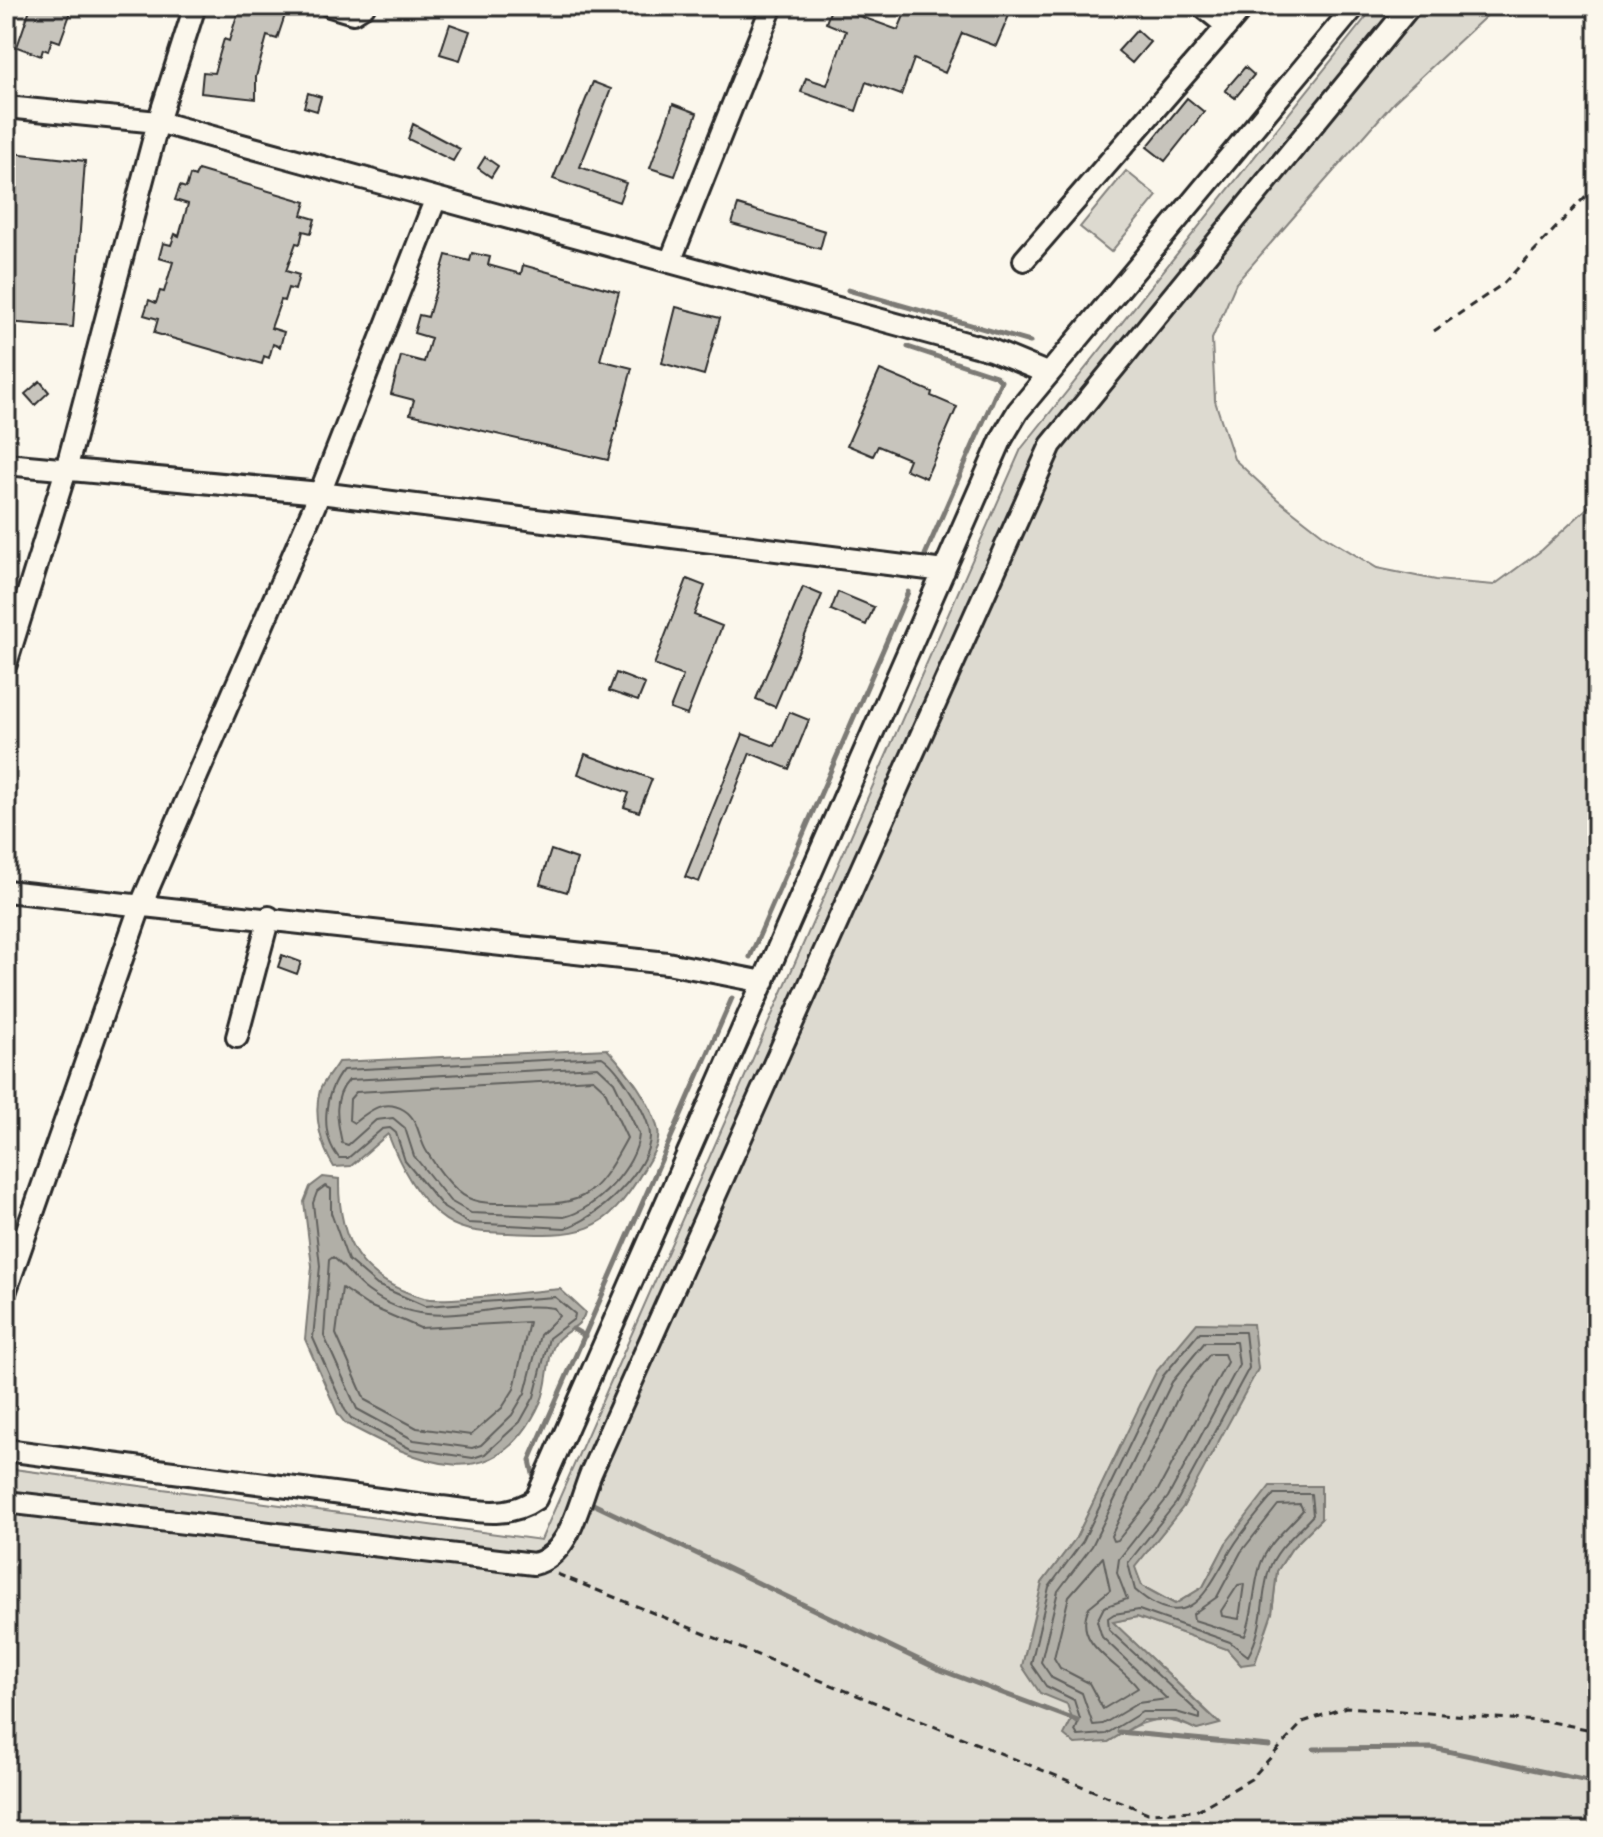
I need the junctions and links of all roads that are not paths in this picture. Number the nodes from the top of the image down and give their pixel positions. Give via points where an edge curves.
1 (195, 6) edge
2 (330, 6) edge
3 (364, 6) edge
4 (772, 6) edge
5 (1202, 6) edge
6 (1244, 6) edge
7 (1355, 6) edge
8 (1410, 6) edge
9 (1227, 26) junction
10 (6, 107) edge
11 (158, 122) junction
12 (436, 198) junction
13 (1024, 260) dead end
14 (670, 262) junction
15 (1049, 374) junction
16 (6, 464) edge
17 (66, 470) junction
18 (320, 493) junction
19 (944, 571) junction
20 (6, 664) edge
21 (6, 891) edge
22 (140, 907) junction
23 (269, 917) junction
24 (764, 982) junction
25 (237, 1037) dead end
26 (6, 1290) edge
27 (6, 1450) edge
28 (6, 1502) edge

1 - 11 lane
2 - 3 lane via 353,13
4 - 14 lane
5 - 9 lane
6 - 9 lane
7 - 15 lane
8 - 28 lane via 1051,445 560,1549 534,1564
9 - 13 lane
10 - 11 lane
11 - 12 lane
11 - 17 lane
12 - 14 lane
12 - 18 lane
14 - 15 lane via 991,350
15 - 19 lane via 1002,438
16 - 17 lane
17 - 18 lane
17 - 20 lane
18 - 19 lane
18 - 22 lane
19 - 24 lane
21 - 22 lane
22 - 23 lane
22 - 26 lane
23 - 24 lane via 667,963
23 - 25 lane
24 - 27 lane via 536,1499 522,1510 440,1507

